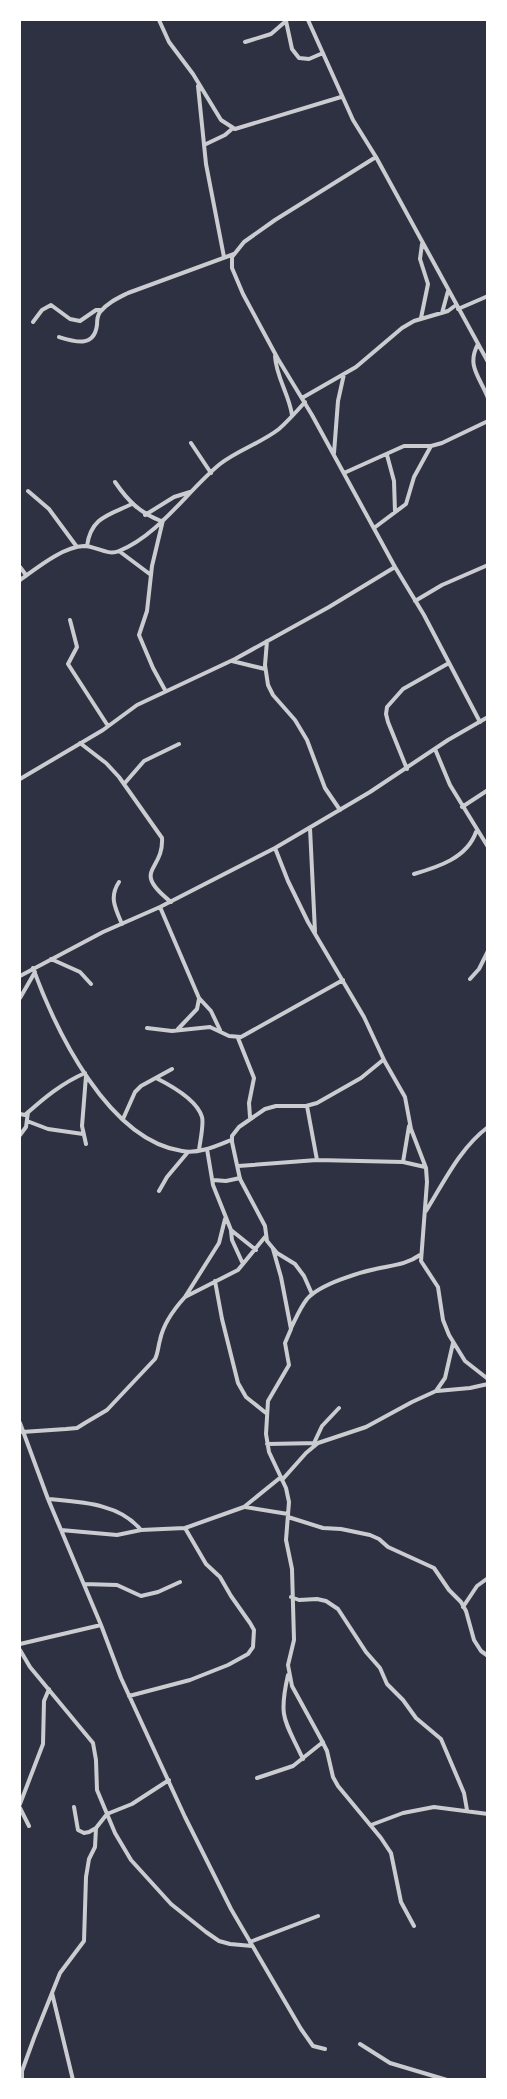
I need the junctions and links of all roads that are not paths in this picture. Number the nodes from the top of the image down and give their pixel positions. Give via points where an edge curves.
1 (159, 20) edge
2 (287, 20) edge
3 (308, 20) edge
4 (245, 42) dead end
5 (322, 53) junction
6 (198, 83) junction
7 (341, 97) junction
8 (233, 128) junction
9 (204, 145) junction
10 (376, 157) junction
11 (422, 244) junction
12 (234, 254) junction
13 (225, 257) junction
14 (448, 291) junction
15 (488, 296) edge
16 (457, 307) junction
17 (103, 309) junction
18 (442, 313) junction
19 (421, 319) junction
20 (33, 322) dead end
21 (59, 337) dead end
22 (478, 344) junction
23 (275, 352) junction
24 (488, 362) edge
25 (344, 375) junction
26 (488, 398) edge
27 (303, 400) junction
28 (292, 415) junction
29 (488, 421) edge
30 (191, 443) dead end
31 (431, 446) junction
32 (334, 454) junction
33 (387, 455) junction
34 (211, 473) junction
35 (344, 473) junction
36 (115, 482) dead end
37 (28, 491) dead end
38 (191, 491) junction
39 (132, 504) junction
40 (395, 513) junction
41 (145, 514) junction
42 (162, 520) junction
43 (374, 528) junction
44 (87, 546) junction
45 (77, 547) junction
46 (119, 551) junction
47 (488, 565) edge
48 (20, 567) edge
49 (395, 567) junction
50 (26, 575) junction
51 (151, 575) junction
52 (20, 580) edge
53 (415, 602) junction
54 (70, 620) dead end
55 (267, 641) junction
56 (231, 660) junction
57 (449, 663) junction
58 (265, 669) junction
59 (165, 690) junction
60 (488, 717) edge
61 (480, 722) junction
62 (108, 726) junction
63 (80, 744) junction
64 (179, 744) dead end
65 (435, 749) junction
66 (407, 769) junction
67 (20, 779) edge
68 (124, 784) junction
69 (488, 790) edge
70 (462, 807) junction
71 (340, 810) junction
72 (310, 828) junction
73 (476, 831) junction
74 (488, 847) edge
75 (275, 848) junction
76 (414, 874) dead end
77 (119, 882) dead end
78 (171, 902) junction
79 (160, 908) junction
80 (122, 924) junction
81 (315, 932) junction
82 (488, 951) edge
83 (50, 959) junction
84 (34, 970) junction
85 (20, 976) edge
86 (470, 979) dead end
87 (343, 980) junction
88 (91, 984) dead end
89 (20, 998) edge
90 (199, 998) junction
91 (147, 1028) dead end
92 (178, 1030) junction
93 (221, 1031) junction
94 (238, 1038) junction
95 (383, 1059) junction
96 (172, 1069) dead end
97 (86, 1074) junction
98 (156, 1078) junction
99 (307, 1106) junction
100 (28, 1112) junction
101 (20, 1114) edge
102 (250, 1118) junction
103 (123, 1119) junction
104 (27, 1121) junction
105 (410, 1123) junction
106 (488, 1127) edge
107 (83, 1134) junction
108 (20, 1136) edge
109 (232, 1139) junction
110 (86, 1144) dead end
111 (207, 1149) junction
112 (199, 1150) junction
113 (188, 1151) junction
114 (317, 1160) junction
115 (403, 1162) junction
116 (238, 1166) junction
117 (425, 1167) junction
118 (240, 1178) junction
119 (213, 1180) junction
120 (159, 1191) dead end
121 (425, 1212) junction
122 (225, 1217) junction
123 (231, 1230) junction
124 (266, 1236) junction
125 (273, 1249) junction
126 (256, 1250) junction
127 (420, 1255) junction
128 (243, 1264) junction
129 (216, 1281) junction
130 (312, 1294) junction
131 (185, 1298) junction
132 (291, 1329) junction
133 (453, 1343) junction
134 (488, 1379) edge
135 (488, 1384) edge
136 (436, 1391) junction
137 (339, 1408) dead end
138 (267, 1413) junction
139 (20, 1423) edge
140 (22, 1432) junction
141 (316, 1443) junction
142 (267, 1444) junction
143 (282, 1478) junction
144 (48, 1499) junction
145 (244, 1507) junction
146 (288, 1515) junction
147 (185, 1528) junction
148 (61, 1530) junction
149 (141, 1530) junction
150 (488, 1578) edge
151 (180, 1582) dead end
152 (84, 1584) junction
153 (291, 1597) junction
154 (463, 1606) junction
155 (101, 1625) junction
156 (20, 1644) edge
157 (20, 1650) edge
158 (488, 1656) edge
159 (288, 1671) junction
160 (49, 1689) junction
161 (129, 1696) junction
162 (323, 1742) junction
163 (303, 1759) junction
164 (256, 1778) dead end
165 (169, 1780) junction
166 (20, 1804) edge
167 (74, 1807) dead end
168 (20, 1808) edge
169 (467, 1810) junction
170 (107, 1814) junction
171 (488, 1814) edge
172 (371, 1825) junction
173 (28, 1826) dead end
174 (96, 1828) junction
175 (318, 1916) dead end
176 (414, 1926) dead end
177 (251, 1944) junction
178 (52, 1993) junction
179 (360, 2044) dead end
180 (325, 2049) dead end
181 (22, 2079) edge
182 (73, 2079) edge
183 (447, 2079) edge

1 - 6 street via 169,42
2 - 4 street via 271,34
2 - 5 street via 292,49 299,58 309,59
3 - 5 street
5 - 7 street
6 - 8 street via 221,120
6 - 9 street
7 - 8 street
7 - 10 street
8 - 9 street
9 - 13 street
10 - 11 street
10 - 12 street via 275,220
11 - 14 street
11 - 19 street via 420,259 428,284
12 - 13 street
12 - 23 street via 232,268
13 - 17 street via 128,293
14 - 16 street
14 - 18 street
15 - 16 street
16 - 18 street
16 - 22 street
17 - 20 street via 80,321 70,319 51,305
17 - 21 street via 92,338 81,343
18 - 19 street
19 - 25 street via 402,328
22 - 24 street
22 - 26 street via 472,354 473,363
23 - 27 street
23 - 28 street
25 - 27 street
25 - 32 street
27 - 28 street
27 - 32 street
28 - 34 street via 279,429 230,457
29 - 31 street
30 - 34 street
31 - 33 street via 404,446
31 - 40 street via 414,477 406,504
32 - 35 street
33 - 35 street
33 - 40 street via 394,481
34 - 38 street
35 - 43 street
36 - 39 street
37 - 45 street via 49,509
38 - 41 street
38 - 42 street
39 - 41 street
39 - 44 street via 100,519 91,529
40 - 43 street
41 - 42 street
42 - 46 street
42 - 51 street
43 - 49 street
44 - 45 street
44 - 46 street
45 - 50 street
46 - 51 street
47 - 53 street
48 - 50 street
49 - 53 street
49 - 55 street
50 - 52 street
51 - 59 street via 147,611 139,635
53 - 57 street
54 - 62 street via 77,647 68,664
55 - 56 street
55 - 58 street
56 - 58 street
56 - 59 street
57 - 61 street
57 - 66 street via 403,689 387,707 388,722
58 - 71 street via 268,686 301,730 325,788
59 - 62 street
60 - 61 street
61 - 65 street
62 - 63 street
63 - 67 street
63 - 68 street via 106,763
64 - 68 street via 144,761
65 - 66 street
65 - 70 street
66 - 71 street
68 - 78 street via 162,838 163,847 150,879
69 - 70 street
70 - 73 street
71 - 72 street
72 - 75 street
72 - 81 street
73 - 74 street
73 - 76 street via 465,851
75 - 78 street
75 - 81 street
77 - 80 street via 112,900
78 - 79 street
79 - 80 street
79 - 90 street
80 - 83 street
81 - 87 street
82 - 86 street
83 - 84 street
83 - 88 street via 80,972
84 - 85 street
84 - 89 street
84 - 97 street via 60,1032
87 - 94 street
87 - 95 street
90 - 92 street via 197,1009
90 - 93 street
91 - 92 street
92 - 93 street via 201,1026
93 - 94 street
94 - 102 street via 254,1078
95 - 99 street via 361,1078
95 - 105 street via 405,1097
96 - 98 street
97 - 100 street via 70,1079
97 - 103 street
97 - 107 street
98 - 103 street via 135,1092
98 - 112 street via 180,1091 198,1109 203,1123
99 - 102 street via 265,1108
99 - 114 street
100 - 101 street
100 - 104 street
102 - 109 street
103 - 113 street via 162,1146
104 - 107 street via 48,1129
104 - 108 street
105 - 115 street
105 - 117 street
106 - 121 street via 462,1153
107 - 110 street
109 - 111 street
109 - 116 street
111 - 112 street
111 - 119 street
112 - 113 street
113 - 120 street
114 - 115 street
114 - 116 street
115 - 117 street
116 - 118 street
117 - 121 street
118 - 119 street
118 - 124 street via 265,1226
119 - 122 street
121 - 127 street
122 - 123 street
122 - 131 street via 219,1243
123 - 126 street
123 - 128 street
124 - 125 street
124 - 126 street
125 - 130 street via 295,1264
125 - 132 street
126 - 128 street
127 - 130 street via 405,1264 347,1278
127 - 133 street via 438,1287 443,1320
128 - 129 street
129 - 131 street
129 - 138 street via 238,1383 246,1397
130 - 132 street
131 - 140 street via 165,1328 152,1365 107,1410 77,1428
132 - 138 street via 285,1343 289,1365 271,1394
133 - 134 street via 465,1361
133 - 136 street via 446,1378
135 - 136 street
136 - 141 street via 366,1427
137 - 141 street via 322,1426
138 - 142 street
139 - 140 street
140 - 144 street
141 - 142 street
141 - 143 street
142 - 143 street
143 - 145 street
143 - 146 street via 288,1494
144 - 148 street
144 - 149 street via 111,1509
145 - 146 street
145 - 147 street
146 - 153 street
146 - 154 street via 323,1528 341,1528 379,1539 434,1568
147 - 149 street
147 - 161 street via 250,1623 254,1630 253,1647 228,1665
148 - 149 street via 117,1535
148 - 152 street
150 - 154 street
151 - 152 street via 141,1596 117,1585
152 - 155 street
153 - 159 street via 294,1640
153 - 169 street via 326,1601 338,1609 387,1684 416,1718 441,1739 464,1793
154 - 158 street via 474,1640
155 - 156 street
155 - 161 street
157 - 160 street
159 - 162 street via 292,1686
159 - 163 street via 283,1715
160 - 166 street via 44,1701 44,1744
160 - 170 street via 93,1743 97,1790
161 - 165 street
162 - 163 street
162 - 172 street via 338,1786
163 - 164 street
165 - 170 street via 132,1804
165 - 177 street
167 - 174 street via 78,1830 84,1833
168 - 173 street
169 - 171 street
169 - 172 street via 434,1807
170 - 174 street
170 - 177 street via 131,1860 171,1904 219,1941
172 - 176 street via 391,1853 401,1902
174 - 178 street via 86,1877 84,1941 65,1965
175 - 177 street
177 - 180 street via 306,2037 316,2048
178 - 181 street
178 - 182 street
179 - 183 street via 390,2063

